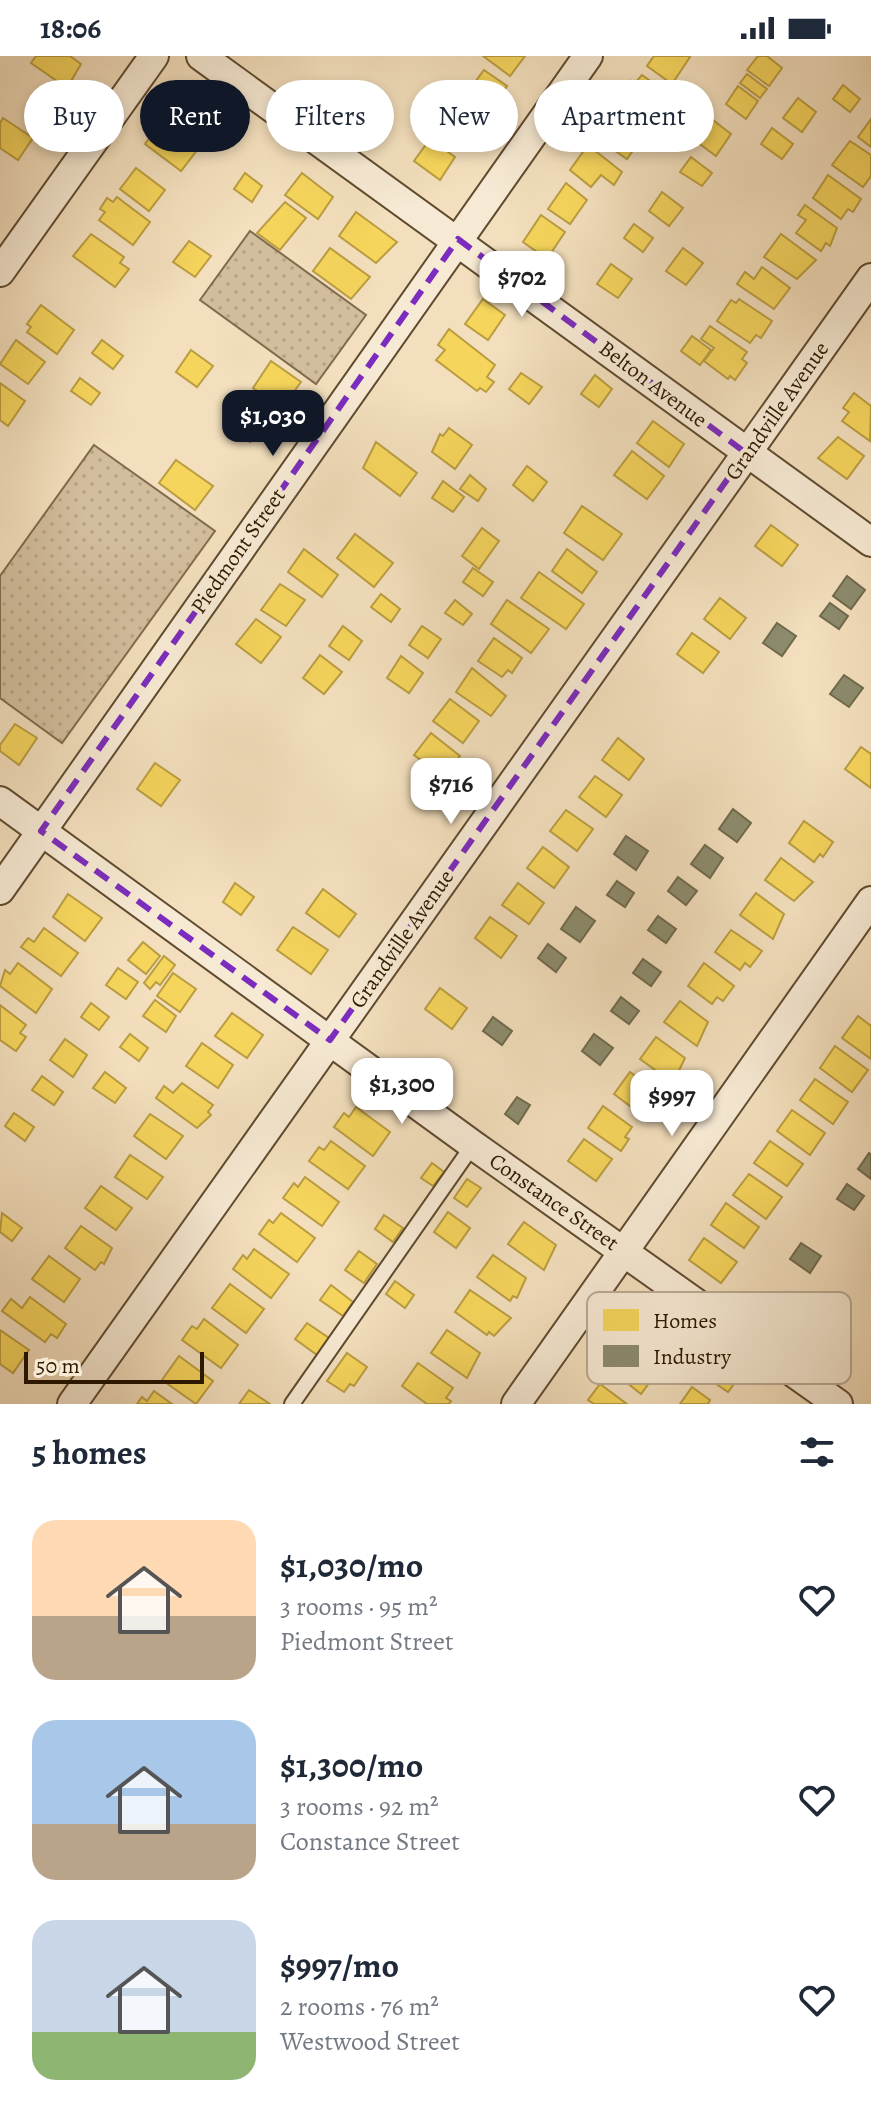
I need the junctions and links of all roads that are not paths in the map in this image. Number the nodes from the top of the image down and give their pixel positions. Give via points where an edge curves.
1 (154, 56) edge
2 (201, 56) edge
3 (588, 56) edge
4 (458, 239) junction
5 (0, 272) edge
6 (871, 278) edge
7 (746, 453) junction
8 (871, 542) edge
9 (0, 801) edge
10 (41, 831) junction
11 (0, 890) edge
12 (871, 901) edge
13 (330, 1040) junction
14 (473, 1145) junction
15 (624, 1251) junction
16 (595, 1292) edge
17 (681, 1292) edge
18 (587, 1303) edge
19 (810, 1384) edge
20 (72, 1404) edge
21 (292, 1404) edge
22 (516, 1404) edge
23 (838, 1404) edge

1 - 5 street
2 - 4 street, Belton Avenue
3 - 4 street, Piedmont Street
4 - 7 street, Belton Avenue
4 - 10 street, Piedmont Street
6 - 7 street, Grandville Avenue
7 - 8 street, Belton Avenue
7 - 13 street, Grandville Avenue
9 - 10 street, Constance Street
10 - 11 street, Piedmont Street
10 - 13 street, Constance Street
12 - 15 street
13 - 14 street, Constance Street
13 - 20 street, Grandville Avenue
14 - 15 street, Constance Street
14 - 21 lane
15 - 16 street
15 - 17 street, Constance Street
18 - 22 street
19 - 23 street, Constance Street

